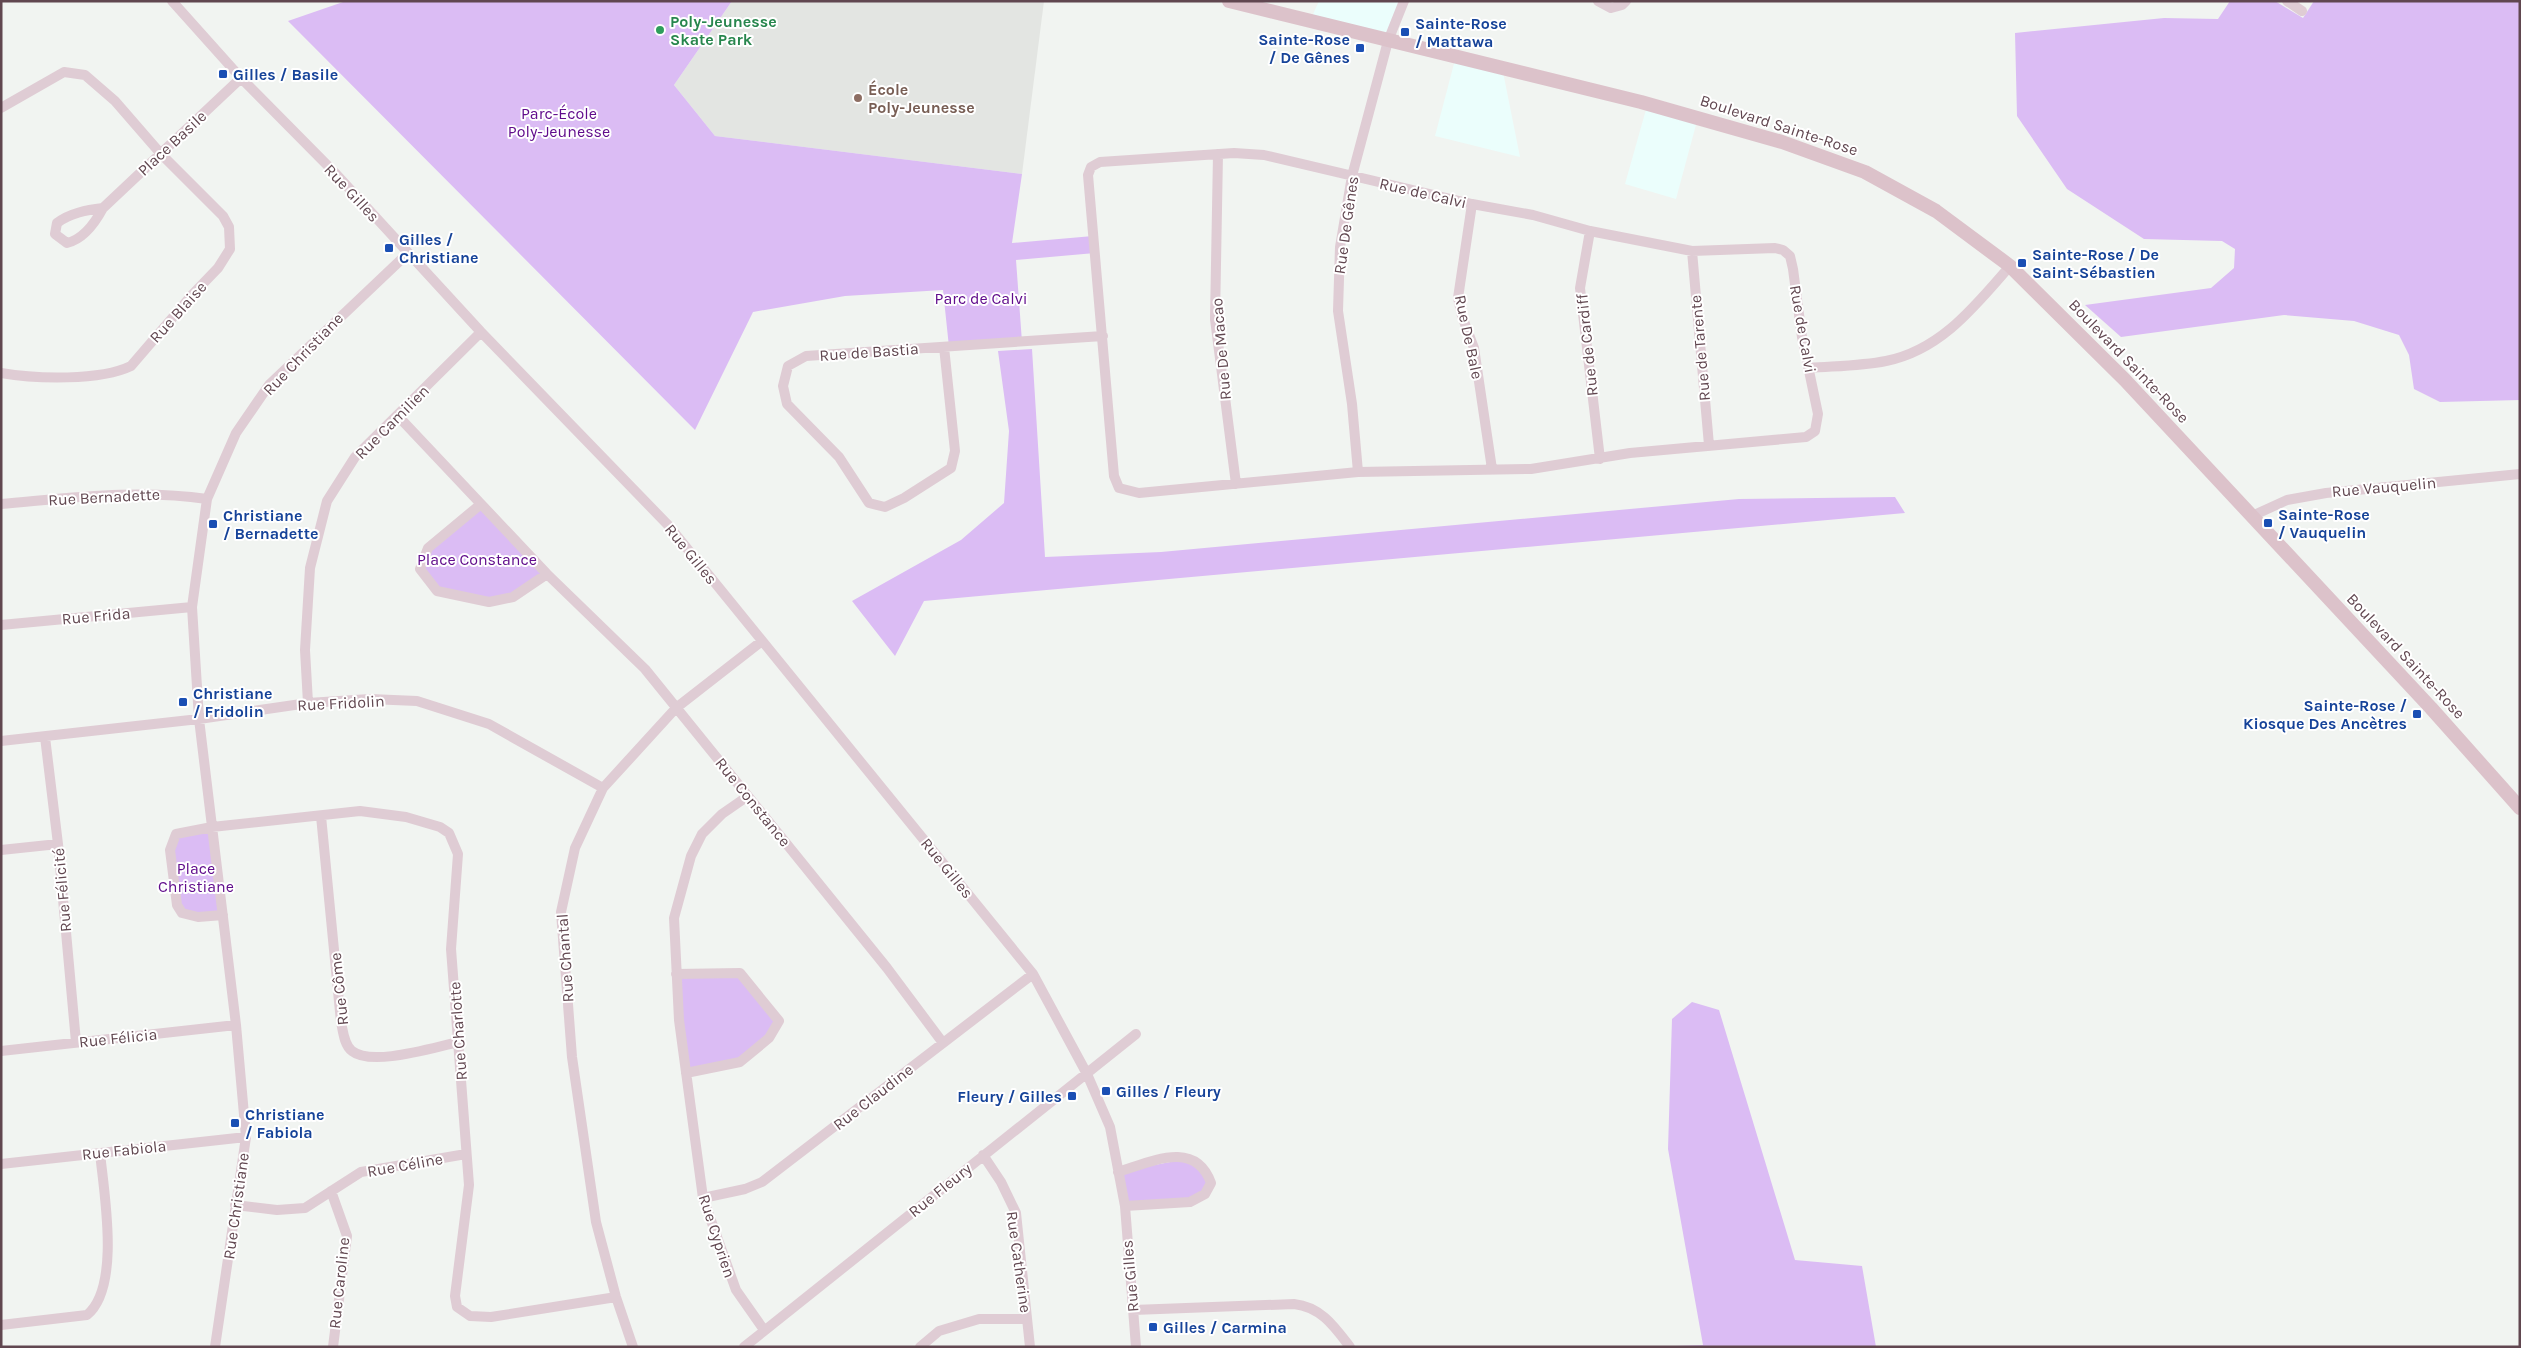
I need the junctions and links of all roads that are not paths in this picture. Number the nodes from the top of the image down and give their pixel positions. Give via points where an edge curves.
1 (172, 1) edge
2 (1229, 1) edge
3 (1404, 1) edge
4 (1598, 1) edge
5 (1626, 1) edge
6 (2287, 1) edge
7 (2302, 11) dead end
8 (1388, 41) junction
9 (241, 78) junction
10 (1, 108) edge
11 (161, 154) junction
12 (1218, 154) junction
13 (1352, 176) junction
14 (1472, 204) junction
15 (103, 208) junction
16 (1590, 231) junction
17 (1692, 251) junction
18 (408, 254) junction
19 (2010, 266) junction
20 (481, 332) junction
21 (1103, 336) junction
22 (944, 347) junction
23 (1810, 368) junction
24 (1, 373) edge
25 (398, 416) junction
26 (1709, 445) junction
27 (1600, 459) junction
28 (1492, 469) junction
29 (1358, 472) junction
30 (2520, 474) edge
31 (1236, 484) junction
32 (207, 499) junction
33 (1, 504) edge
34 (480, 504) junction
35 (2252, 516) junction
36 (547, 574) junction
37 (192, 607) junction
38 (1, 626) edge
39 (762, 641) junction
40 (308, 703) junction
41 (676, 708) junction
42 (199, 719) junction
43 (45, 737) junction
44 (1, 741) edge
45 (603, 788) junction
46 (748, 796) junction
47 (2520, 808) edge
48 (321, 816) junction
49 (212, 827) junction
50 (58, 844) junction
51 (1, 850) edge
52 (223, 915) junction
53 (676, 974) junction
54 (1033, 974) junction
55 (236, 1024) junction
56 (1136, 1034) dead end
57 (76, 1042) junction
58 (458, 1042) junction
59 (943, 1043) junction
60 (1, 1051) edge
61 (686, 1073) junction
62 (1087, 1074) junction
63 (246, 1137) junction
64 (100, 1153) junction
65 (466, 1154) junction
66 (983, 1156) junction
67 (1, 1164) edge
68 (1118, 1172) junction
69 (331, 1191) junction
70 (703, 1198) junction
71 (235, 1206) junction
72 (1124, 1206) junction
73 (616, 1297) junction
74 (1133, 1310) junction
75 (1027, 1319) junction
76 (1, 1324) edge
77 (764, 1330) junction
78 (215, 1347) edge
79 (333, 1347) edge
80 (633, 1347) edge
81 (744, 1347) edge
82 (920, 1347) edge
83 (1030, 1347) edge
84 (1136, 1347) edge
85 (1350, 1347) edge

1 - 9 street, Rue Gilles
2 - 8 street, Boulevard Sainte-Rose
3 - 8 street, Rue De Gênes
4 - 5 street via 1610,8
6 - 7 street
8 - 13 street, Rue De Gênes
8 - 19 street, Boulevard Sainte-Rose via 1641,102 1820,154 1899,189 1936,211
9 - 11 street, Place Basile
9 - 18 street, Rue Gilles via 335,173
10 - 11 street via 64,72 85,75 115,101
11 - 15 street, Place Basile
11 - 24 street, Rue Blaise via 230,227 230,249 218,268 131,366 118,373 29,378
12 - 13 street, Rue de Calvi via 1264,155
12 - 21 street, Rue de Calvi via 1100,162 1091,168 1088,175
12 - 31 street, Rue De Macao via 1215,319
13 - 14 street, Rue de Calvi
13 - 29 street, Rue De Gênes via 1340,247 1338,311
14 - 16 street, Rue de Calvi via 1533,215
14 - 28 street, Rue De Bale via 1458,298 1474,348
15 - 15 street, Place Basile via 64,218 57,222 56,234 67,243 73,241 94,225
16 - 17 street, Rue de Calvi
16 - 27 street, Rue de Cardiff via 1580,288
17 - 23 street, Rue de Calvi via 1775,248 1790,256
17 - 26 street, Rue de Tarente
18 - 20 street, Rue Gilles
18 - 32 street, Rue Christiane via 269,385 236,433
19 - 23 street via 1963,319 1926,347 1885,361
19 - 35 street, Boulevard Sainte-Rose via 2125,380
20 - 25 street, Rue Camilien
20 - 39 street, Rue Gilles via 668,525
21 - 22 street, Rue de Bastia
21 - 31 street, Rue de Calvi via 1114,476 1119,488 1140,493
22 - 22 street, Rue de Bastia via 806,356 788,366 783,386 787,404 839,457 869,503 891,504 951,468 956,451
23 - 26 street, Rue de Calvi via 1818,414 1815,431 1806,437
25 - 34 street, Rue Constance
25 - 40 street, Rue Camilien via 356,457 325,508 310,568 305,650
26 - 27 street, Rue de Calvi
27 - 28 street, Rue de Calvi via 1531,469
28 - 29 street, Rue de Calvi
29 - 31 street, Rue de Calvi
30 - 35 street, Rue Vauquelin via 2326,493 2287,500
32 - 33 street, Rue Bernadette via 167,493 125,493
32 - 37 street, Rue Christiane
34 - 36 street, Rue Constance
34 - 36 street via 428,548 420,569 437,591 489,602 513,597
35 - 47 street, Boulevard Sainte-Rose
36 - 41 street, Rue Constance via 645,669
37 - 38 street, Rue Frida
37 - 42 street, Rue Christiane
39 - 41 street, Rue Chantal
39 - 54 street, Rue Gilles
40 - 42 street, Rue Fridolin
40 - 45 street, Rue Fridolin via 370,699 417,701 489,724
41 - 45 street, Rue Chantal
41 - 46 street, Rue Constance
42 - 43 street, Rue Fridolin
42 - 49 street, Rue Christiane
43 - 44 street, Rue Fridolin
43 - 50 street, Rue Félicité
45 - 73 street, Rue Chantal via 575,848 561,912 574,1067 596,1222
46 - 53 street, Rue Cyprien via 722,814 702,834 691,856 674,918
46 - 59 street, Rue Constance via 887,968
48 - 49 street, Rue Charlotte
48 - 58 street, Rue Charlotte via 360,812 406,817 449,833 458,854 452,949
48 - 58 street, Rue Côme via 341,1022 351,1051 367,1057 392,1056
49 - 52 street, Rue Christiane
49 - 52 street via 176,834 170,850 177,905 182,913 198,917
50 - 51 street
50 - 57 street, Rue Félicité
52 - 55 street, Rue Christiane
53 - 61 street, Rue Cyprien
53 - 61 street via 740,973 779,1022 769,1038 740,1062
54 - 59 street, Rue Claudine
54 - 62 street, Rue Gilles
55 - 57 street, Rue Félicia
55 - 63 street, Rue Christiane
56 - 62 street, Rue Fleury
57 - 60 street, Rue Félicia
58 - 65 street, Rue Charlotte
59 - 70 street, Rue Claudine via 762,1182
61 - 70 street, Rue Cyprien
62 - 66 street, Rue Fleury
62 - 68 street, Rue Gilles via 1110,1127
63 - 64 street, Rue Fabiola
63 - 71 street, Rue Christiane
64 - 67 street, Rue Fabiola
64 - 76 street via 109,1242 104,1281 93,1310 87,1315
65 - 69 street, Rue Céline via 361,1172
65 - 73 street, Rue Charlotte via 469,1185 455,1296 457,1306 470,1316 491,1317
66 - 75 street, Rue Catherine via 1001,1182 1016,1213
66 - 77 street, Rue Fleury
68 - 72 street, Rue Gilles
68 - 72 street via 1168,1156 1191,1158 1206,1170 1211,1183 1205,1194 1190,1202
69 - 71 street, Rue Céline via 305,1208 277,1210
69 - 79 street, Rue Caroline via 347,1236
70 - 77 street, Rue Cyprien via 736,1290
71 - 78 street, Rue Christiane
72 - 74 street, Rue Gilles
73 - 80 street, Rue Chantal
74 - 84 street, Rue Gilles
74 - 85 street via 1307,1306 1328,1319
75 - 82 street via 978,1319 939,1331
75 - 83 street, Rue Catherine
77 - 81 street, Rue Fleury

